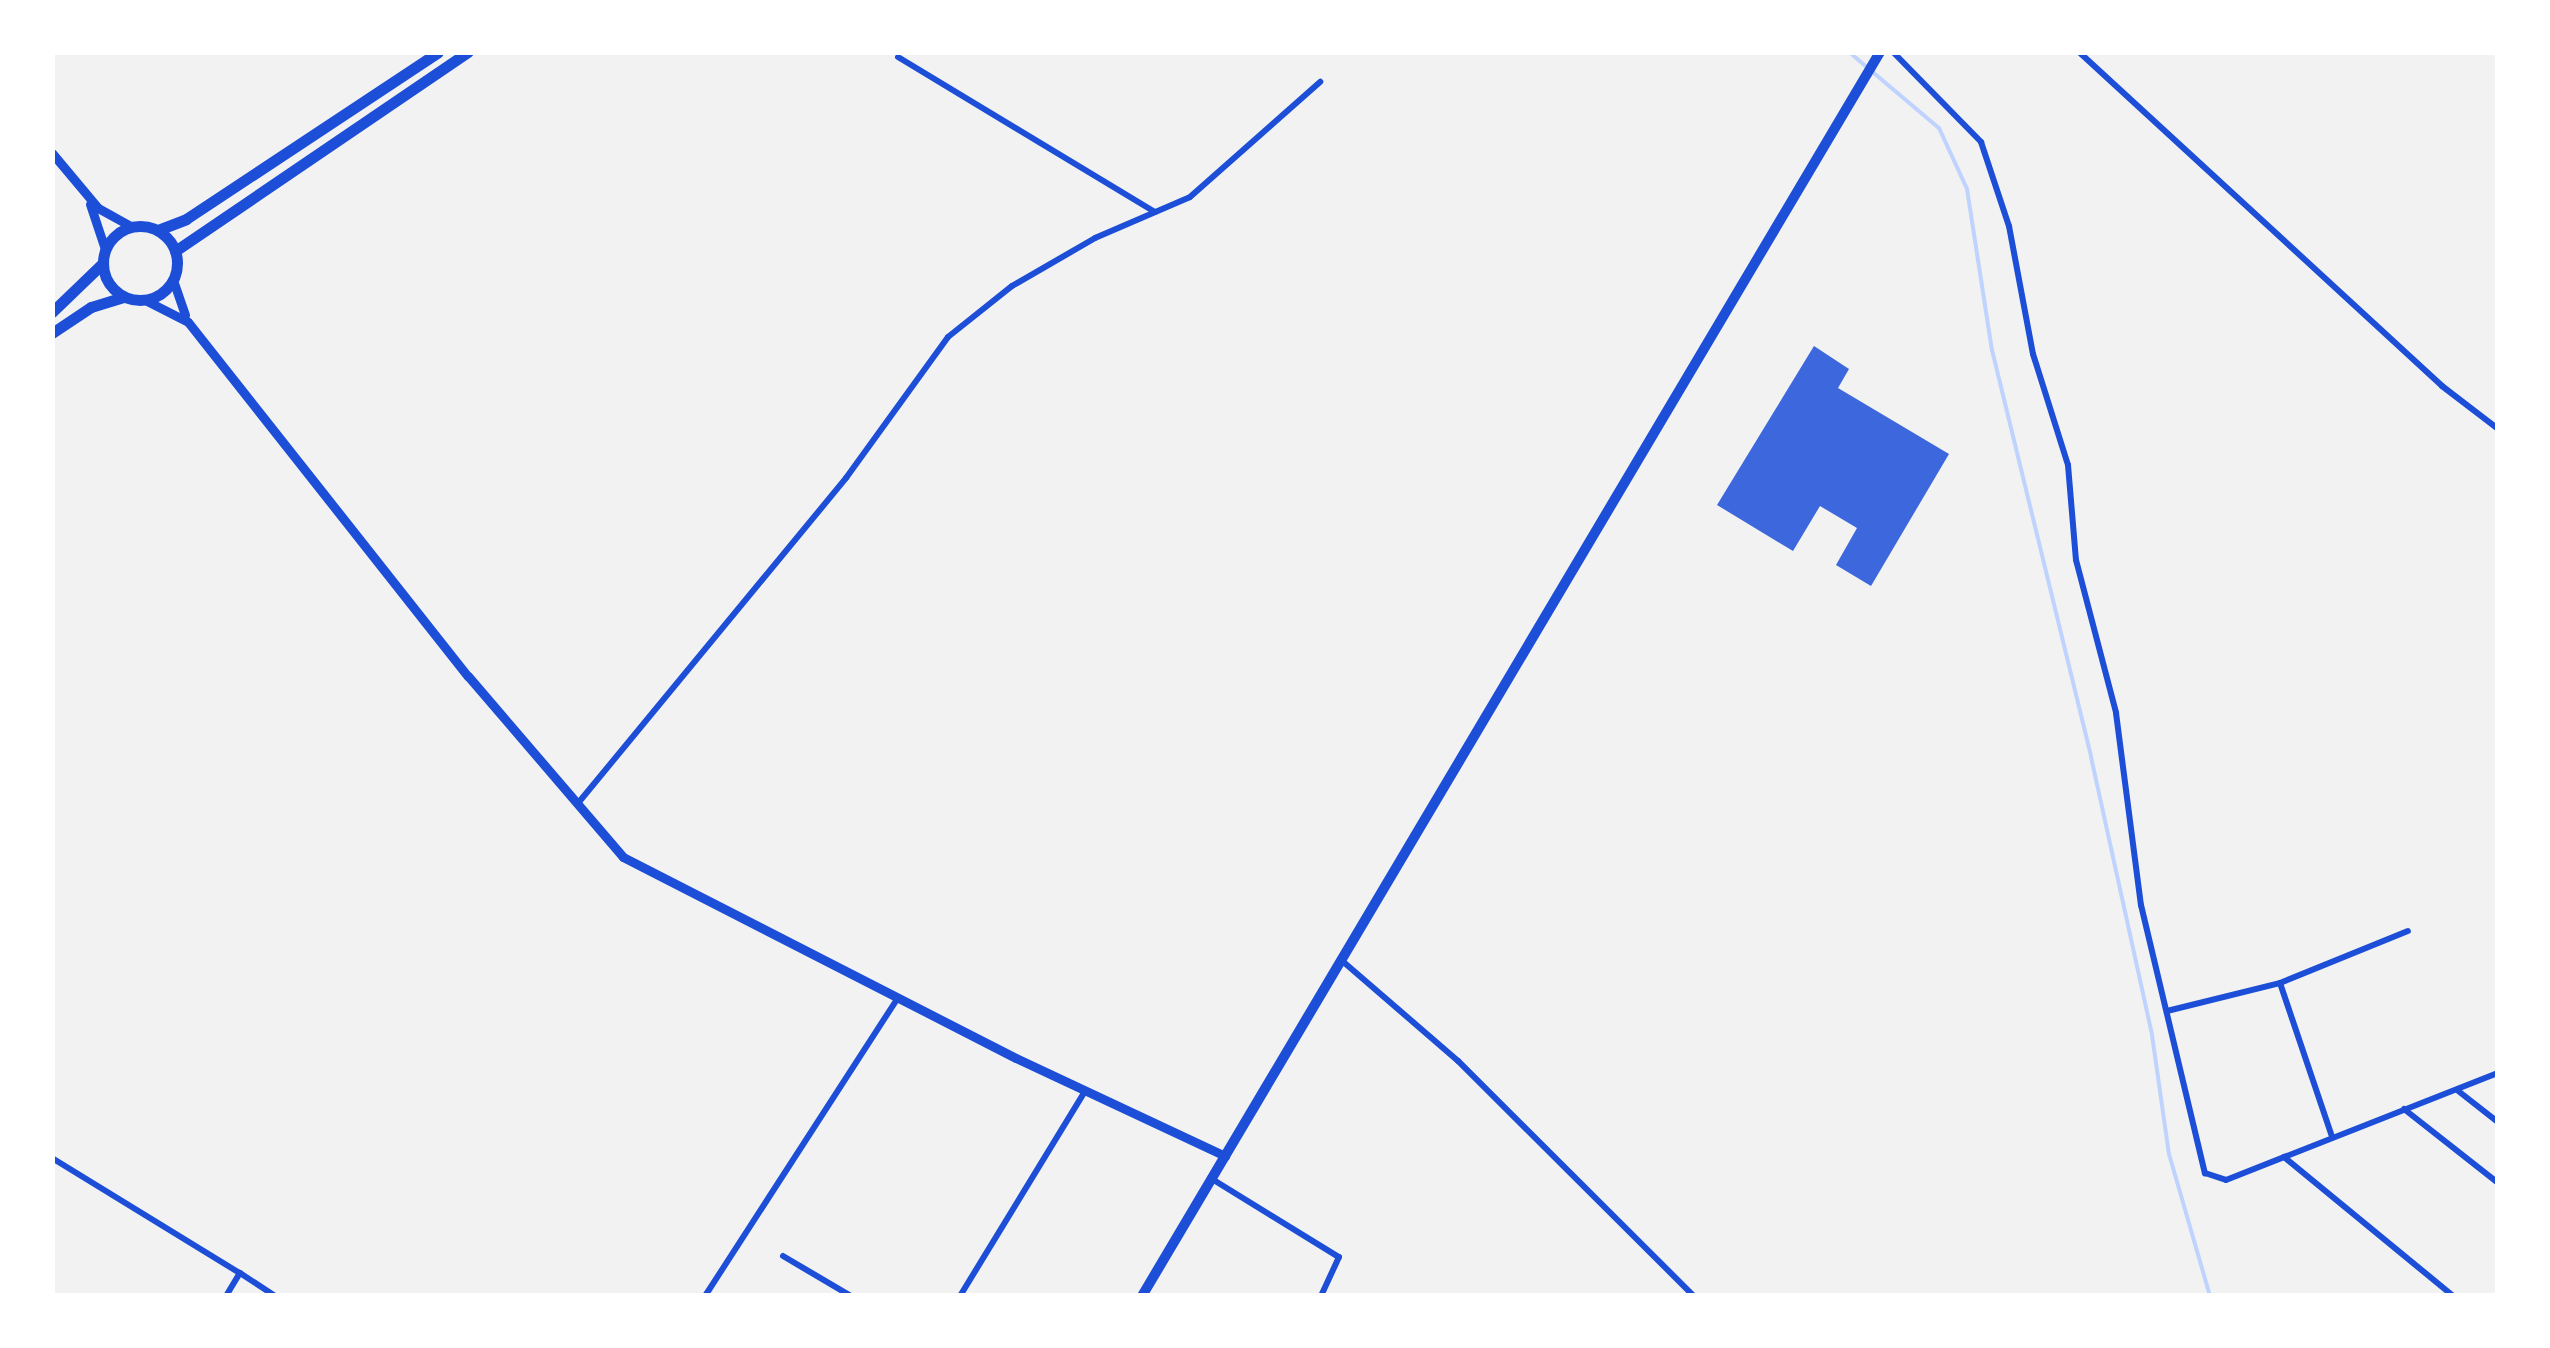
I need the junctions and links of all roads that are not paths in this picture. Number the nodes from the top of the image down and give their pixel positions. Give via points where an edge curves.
1 (438, 52) edge
2 (468, 52) edge
3 (1893, 52) edge
4 (2079, 52) edge
5 (1878, 56) edge
6 (898, 57) dead end
7 (1320, 82) dead end
8 (52, 153) edge
9 (84, 193) junction
10 (1156, 212) junction
11 (131, 226) junction
12 (158, 230) junction
13 (106, 249) junction
14 (176, 252) junction
15 (102, 262) junction
16 (173, 280) junction
17 (124, 297) junction
18 (145, 300) junction
19 (52, 312) edge
20 (188, 322) junction
21 (52, 334) edge
22 (2498, 430) edge
23 (579, 802) junction
24 (2408, 931) dead end
25 (1340, 958) junction
26 (2280, 983) junction
27 (897, 999) junction
28 (2167, 1011) junction
29 (2498, 1073) edge
30 (1085, 1090) junction
31 (2456, 1090) junction
32 (2404, 1110) junction
33 (2498, 1122) edge
34 (2332, 1137) junction
35 (1225, 1156) junction
36 (2283, 1157) junction
37 (52, 1158) edge
38 (1212, 1179) junction
39 (2498, 1183) edge
40 (782, 1256) dead end
41 (240, 1273) junction
42 (226, 1296) edge
43 (275, 1296) edge
44 (705, 1296) edge
45 (851, 1296) edge
46 (960, 1296) edge
47 (1142, 1296) edge
48 (1321, 1296) edge
49 (1694, 1296) edge
50 (2453, 1296) edge

1 - 12 highway via 186,219
2 - 14 highway
3 - 28 street via 1981,142 2009,226 2033,354 2068,465 2076,560 2108,674 2141,905
4 - 22 street
5 - 25 main road
6 - 10 street
7 - 10 street via 1190,197
8 - 9 main road
9 - 11 main road
9 - 13 main road
10 - 23 street via 1012,286 948,337 846,478
11 - 12 highway
11 - 13 highway
12 - 14 highway
13 - 15 highway
14 - 16 highway
15 - 17 highway via 108,283
15 - 19 highway
16 - 18 highway
16 - 20 main road
17 - 18 highway
17 - 21 highway via 91,306
18 - 20 main road
20 - 23 main road via 468,676
23 - 27 main road via 624,857 656,880
24 - 26 street
25 - 35 main road
25 - 49 street via 1458,1061
26 - 28 street
26 - 34 street
27 - 30 main road
27 - 44 street
28 - 36 street via 2208,1176 2222,1182
29 - 31 street
30 - 35 main road
30 - 46 street
31 - 32 street
31 - 33 street
32 - 34 street
32 - 39 street
34 - 36 street
35 - 38 main road
36 - 50 street
37 - 41 street
38 - 47 main road
38 - 48 street via 1338,1258
40 - 45 street
41 - 42 street
41 - 43 street

